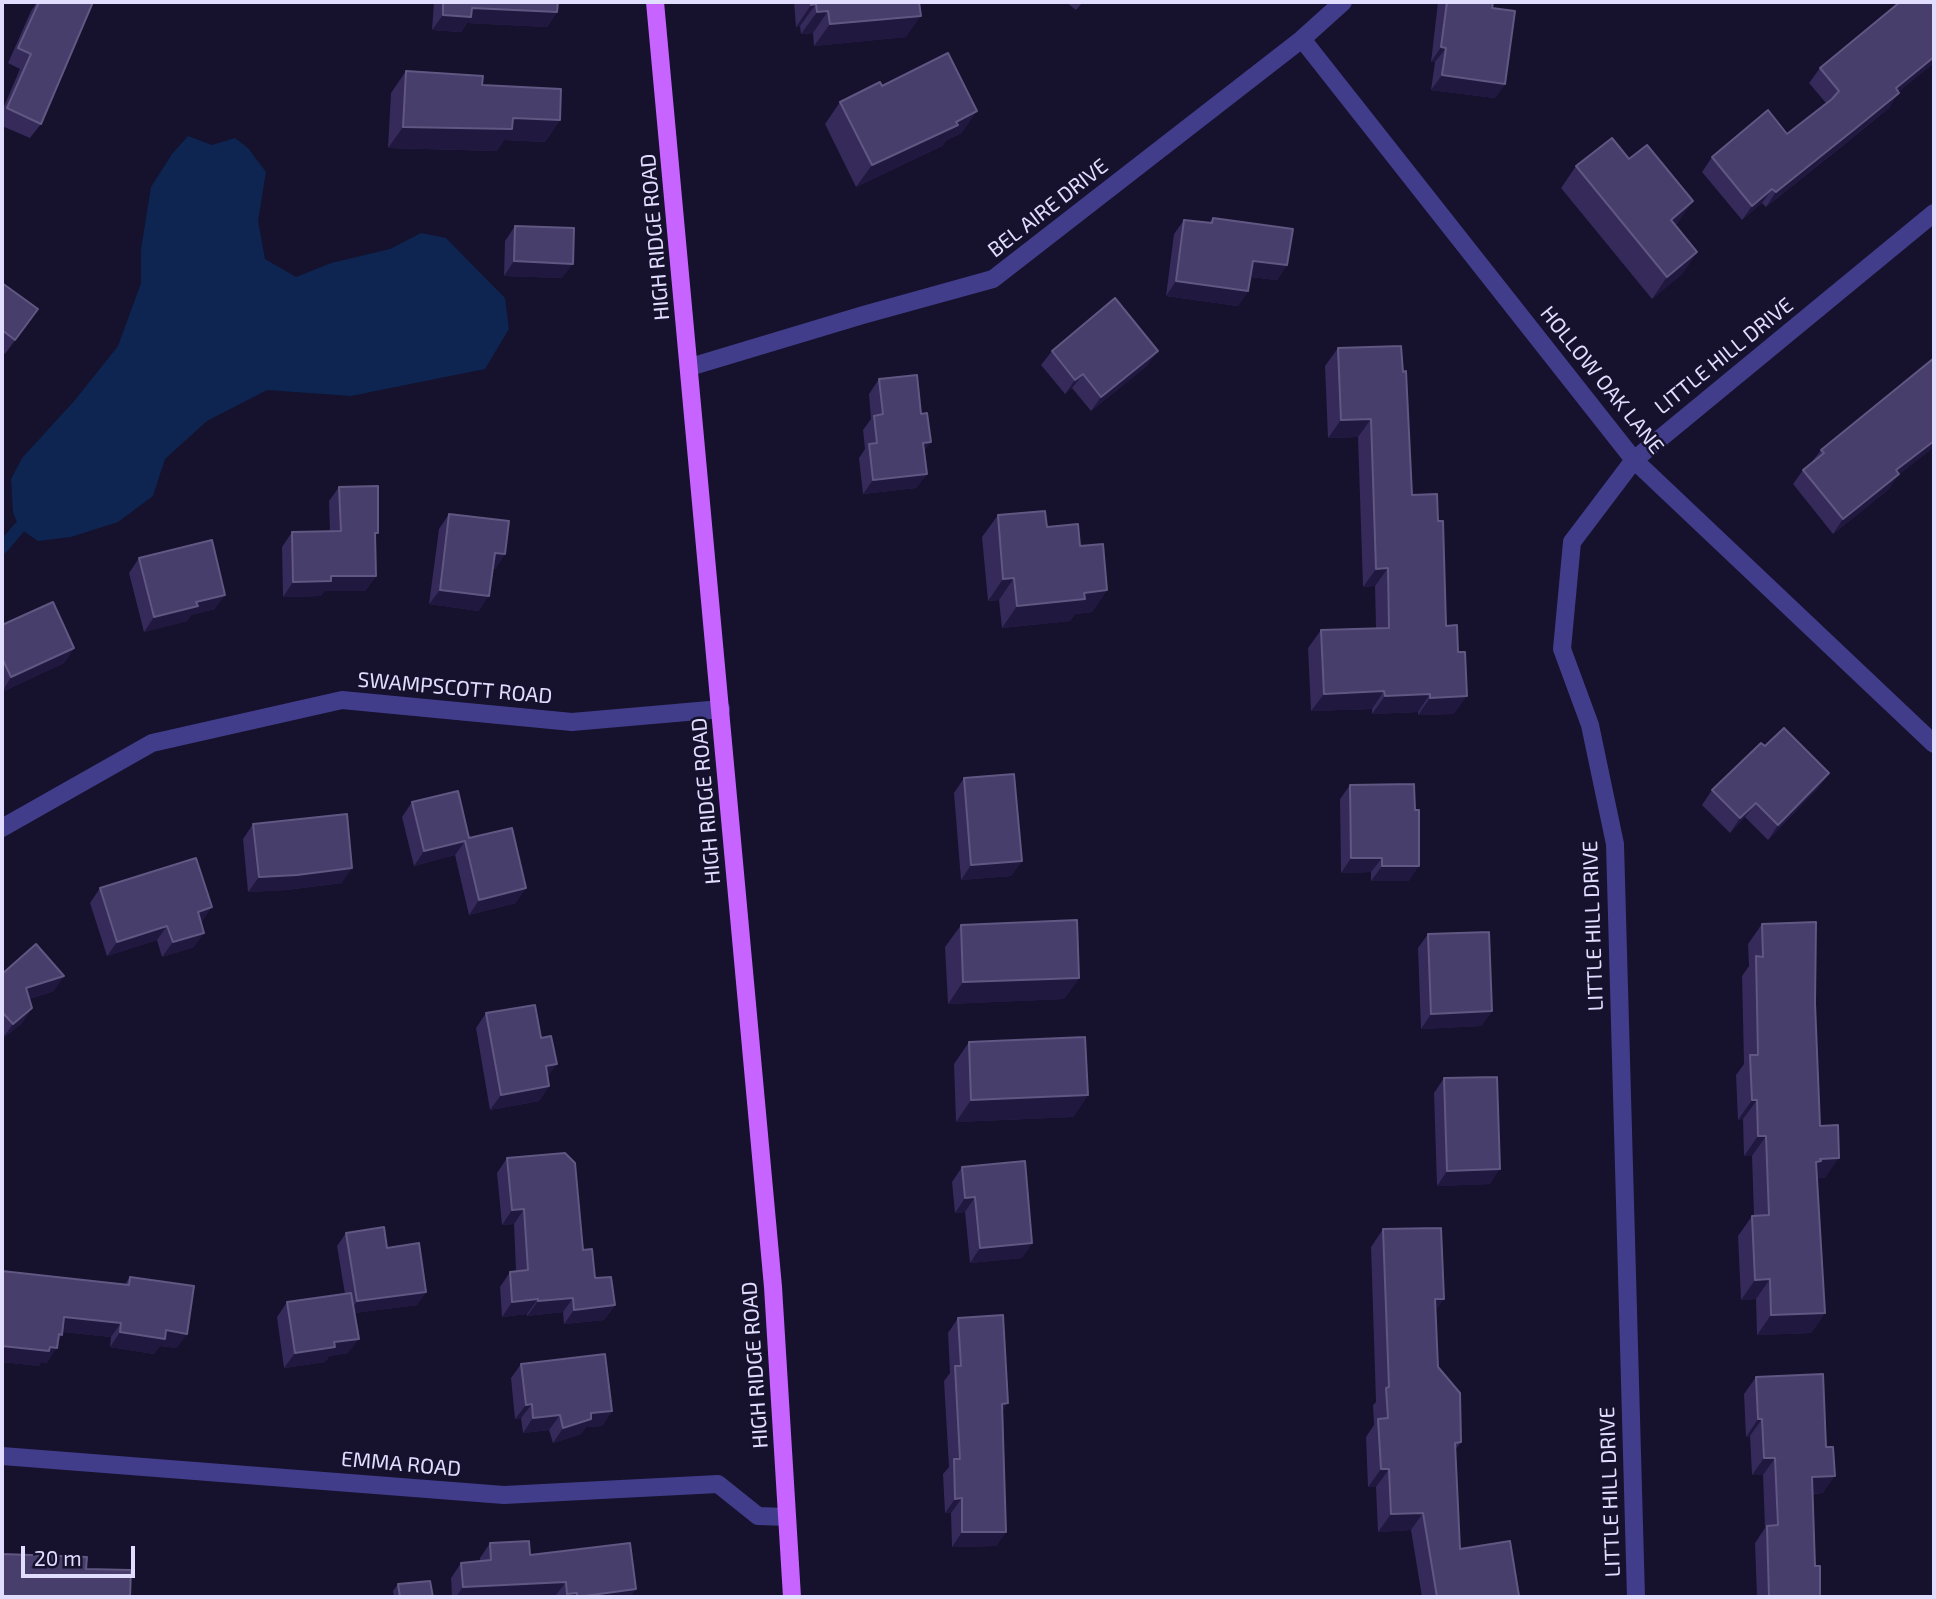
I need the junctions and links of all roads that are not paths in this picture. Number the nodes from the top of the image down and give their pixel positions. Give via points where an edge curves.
1 (655, 2) edge
2 (1343, 2) edge
3 (1302, 39) junction
4 (1934, 213) edge
5 (690, 367) junction
6 (1634, 460) junction
7 (721, 709) junction
8 (1934, 744) edge
9 (2, 828) edge
10 (2, 1455) edge
11 (787, 1517) junction
12 (792, 1597) edge
13 (1636, 1597) edge

1 - 5 main road, HIGH RIDGE ROAD
2 - 3 street, BEL AIRE DRIVE
3 - 5 street, BEL AIRE DRIVE via 993,279
3 - 6 street, HOLLOW OAK LANE
4 - 6 street, LITTLE HILL DRIVE
5 - 7 main road, HIGH RIDGE ROAD
6 - 8 street, HOLLOW OAK LANE
6 - 13 street, LITTLE HILL DRIVE via 1572,542 1562,649 1590,725 1615,844
7 - 9 street, SWAMPSCOTT ROAD via 572,722 342,700 152,743
7 - 11 main road, HIGH RIDGE ROAD via 773,1287
10 - 11 street, EMMA ROAD via 504,1495 718,1484 758,1516
11 - 12 main road, HIGH RIDGE ROAD

